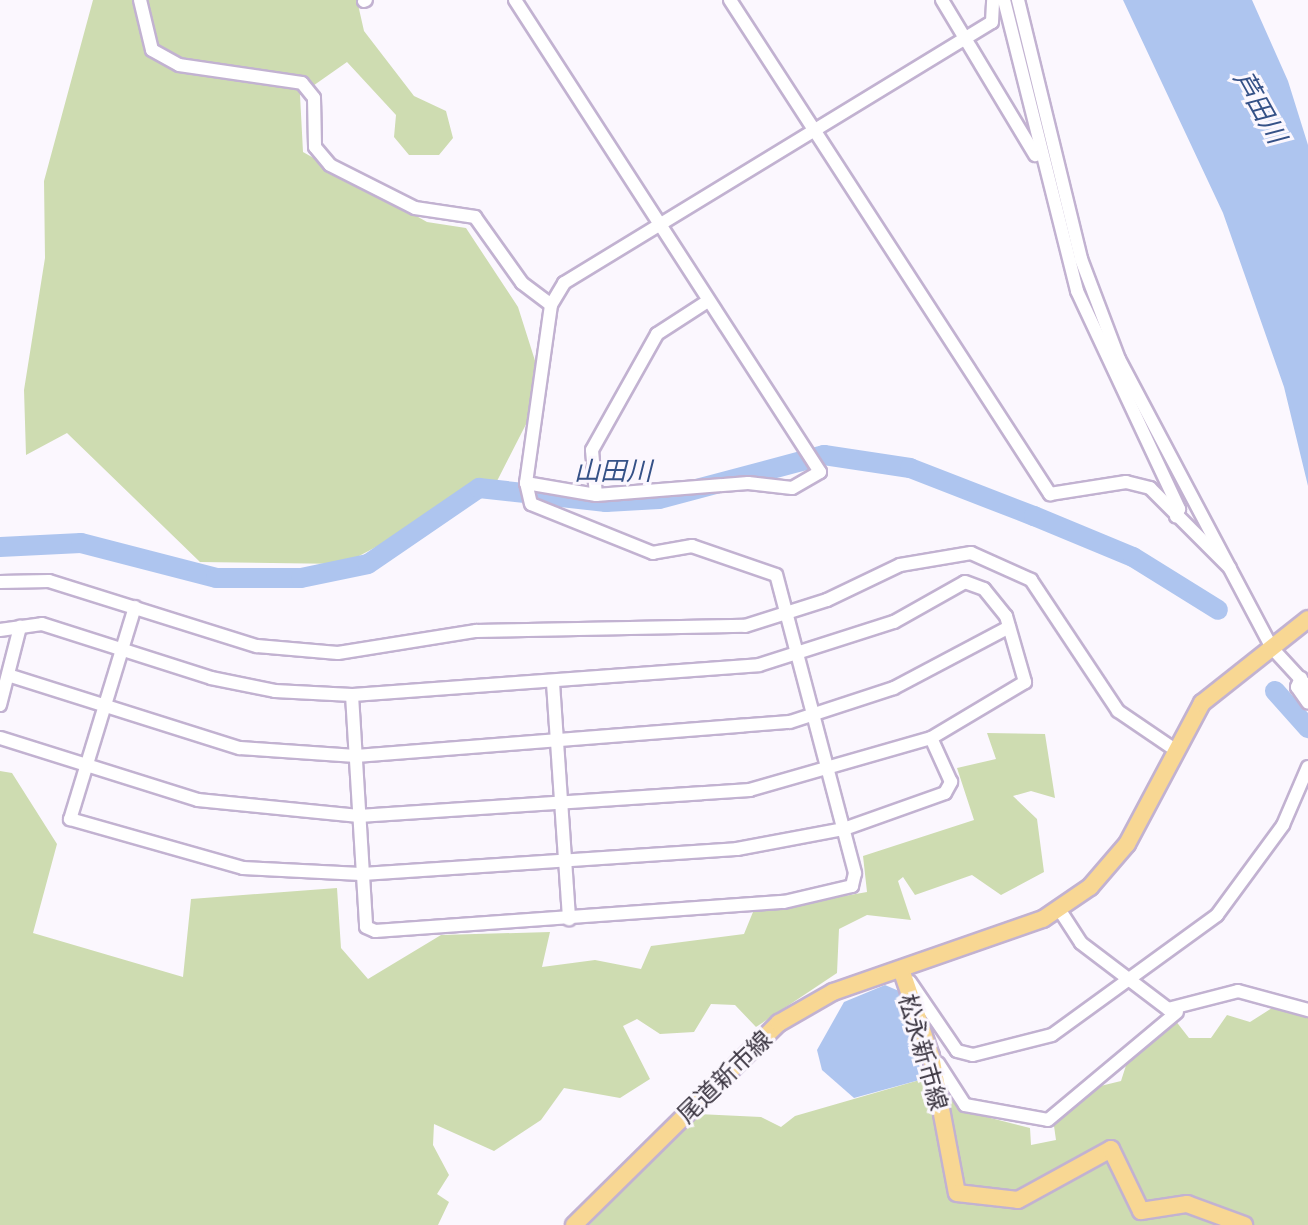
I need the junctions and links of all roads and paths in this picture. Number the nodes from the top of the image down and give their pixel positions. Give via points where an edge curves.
1 (140, 0) edge
2 (515, 0) edge
3 (730, 0) edge
4 (942, 0) edge
5 (993, 0) edge
6 (1004, 0) edge
7 (1018, 0) edge
8 (965, 39) junction
9 (811, 133) junction
10 (1041, 164) junction
11 (656, 228) junction
12 (705, 303) junction
13 (551, 305) junction
14 (526, 483) junction
15 (596, 495) junction
16 (1176, 516) junction
17 (1230, 568) junction
18 (0, 582) edge
19 (135, 607) junction
20 (790, 613) junction
21 (1308, 619) edge
22 (20, 627) junction
23 (1009, 627) junction
24 (0, 630) edge
25 (1272, 648) junction
26 (122, 650) junction
27 (801, 656) junction
28 (11, 676) junction
29 (1304, 682) edge
30 (553, 683) junction
31 (352, 695) junction
32 (1308, 703) edge
33 (0, 705) edge
34 (109, 708) junction
35 (815, 713) junction
36 (0, 738) edge
37 (931, 738) junction
38 (558, 743) junction
39 (1174, 749) junction
40 (356, 756) junction
41 (87, 764) junction
42 (1308, 767) edge
43 (830, 772) junction
44 (562, 804) junction
45 (359, 816) junction
46 (844, 829) junction
47 (565, 860) junction
48 (361, 874) junction
49 (1059, 909) junction
50 (569, 919) junction
51 (901, 969) junction
52 (1131, 975) junction
53 (1308, 1010) edge
54 (1177, 1012) junction
55 (931, 1056) junction
56 (574, 1225) edge
57 (1244, 1225) edge

1 - 13 street via 152,50 179,65 302,83 314,98 315,147 330,165 415,208 475,217 522,283
2 - 11 street
3 - 9 street
4 - 8 street
5 - 8 street via 992,22
6 - 10 street
7 - 17 street via 1081,259 1149,426
8 - 9 street
8 - 10 street
9 - 11 street
9 - 16 street via 1050,494 1126,482 1150,488
10 - 16 street via 1077,291 1179,509
11 - 12 street
11 - 13 street via 564,283
12 - 15 street via 657,334 592,450
12 - 15 street via 820,472 792,488 748,483
13 - 14 street
14 - 15 street
14 - 20 street via 531,504 653,553 692,546 760,565 776,575
16 - 17 street
17 - 25 street
18 - 19 street via 49,581
19 - 20 street via 300,653 476,631 700,632
19 - 26 street
20 - 27 street
20 - 39 street via 932,555 991,559 1045,596 1118,711
21 - 25 main road, 松永新市線
22 - 24 street
22 - 26 street via 42,624
22 - 28 street
23 - 27 street via 984,589 965,582 894,622
23 - 35 street via 894,688
23 - 37 street via 1021,690
25 - 29 street
25 - 39 main road, 松永新市線 via 1202,703
26 - 31 street via 275,691
26 - 34 street
27 - 30 street via 692,674
27 - 35 street
28 - 33 street
28 - 34 street
29 - 32 street via 1297,687
30 - 31 street
30 - 38 street
31 - 40 street
34 - 40 street via 240,748
34 - 41 street
35 - 38 street via 736,730
35 - 43 street
36 - 41 street
37 - 43 street
37 - 46 street via 951,782 945,793
38 - 40 street
38 - 44 street
39 - 49 main road, 松永新市線 via 1127,844
40 - 45 street
41 - 45 street via 242,809
41 - 48 street via 70,819 191,858 294,874
42 - 52 street via 1283,825 1217,915
43 - 44 street via 750,790
43 - 46 street
44 - 45 street
44 - 47 street
45 - 48 street
46 - 47 street via 737,849
46 - 50 street via 852,886 784,902
47 - 48 street
47 - 50 street
48 - 50 street via 366,927 375,931
49 - 51 main road, 松永新市線
49 - 52 street via 1081,943
51 - 52 street via 948,1041 973,1055 1052,1035
51 - 55 main road, 松永新市線
51 - 56 main road, 尾道新市線 via 833,992 779,1023
52 - 54 street
53 - 54 street via 1238,991
54 - 55 street via 1048,1120 965,1105
55 - 57 main road, 松永新市線 via 957,1193 1018,1200 1111,1149 1141,1211 1187,1204

